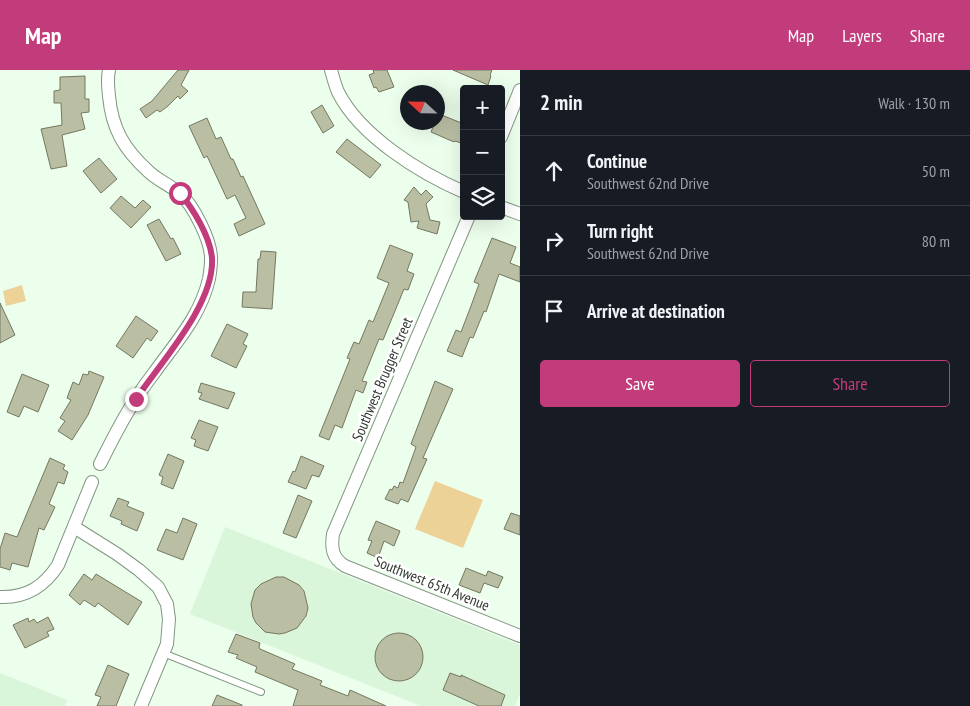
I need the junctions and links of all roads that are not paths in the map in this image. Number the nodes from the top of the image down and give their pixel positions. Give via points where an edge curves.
1 (109, 70) edge
2 (331, 70) edge
3 (520, 90) edge
4 (503, 130) edge
5 (460, 190) edge
6 (505, 208) edge
7 (520, 214) edge
8 (467, 220) edge
9 (100, 464) dead end
10 (92, 482) dead end
11 (74, 527) junction
12 (334, 556) joint
13 (0, 597) edge
14 (520, 636) edge
15 (163, 653) junction
16 (261, 692) dead end
17 (141, 706) edge

1 - 9 street via 110,113 116,131 149,172 180,193 192,207 212,258 205,294 194,315 136,399
2 - 5 street via 343,101 375,137 426,173
3 - 4 street
6 - 7 street
8 - 12 street, Southwest Brugger Street via 333,534
10 - 11 street
11 - 13 street via 58,565 42,585 20,596
11 - 15 street via 118,554 158,587 170,619
12 - 14 street, Southwest 65th Avenue via 345,566
15 - 16 lane
15 - 17 street

